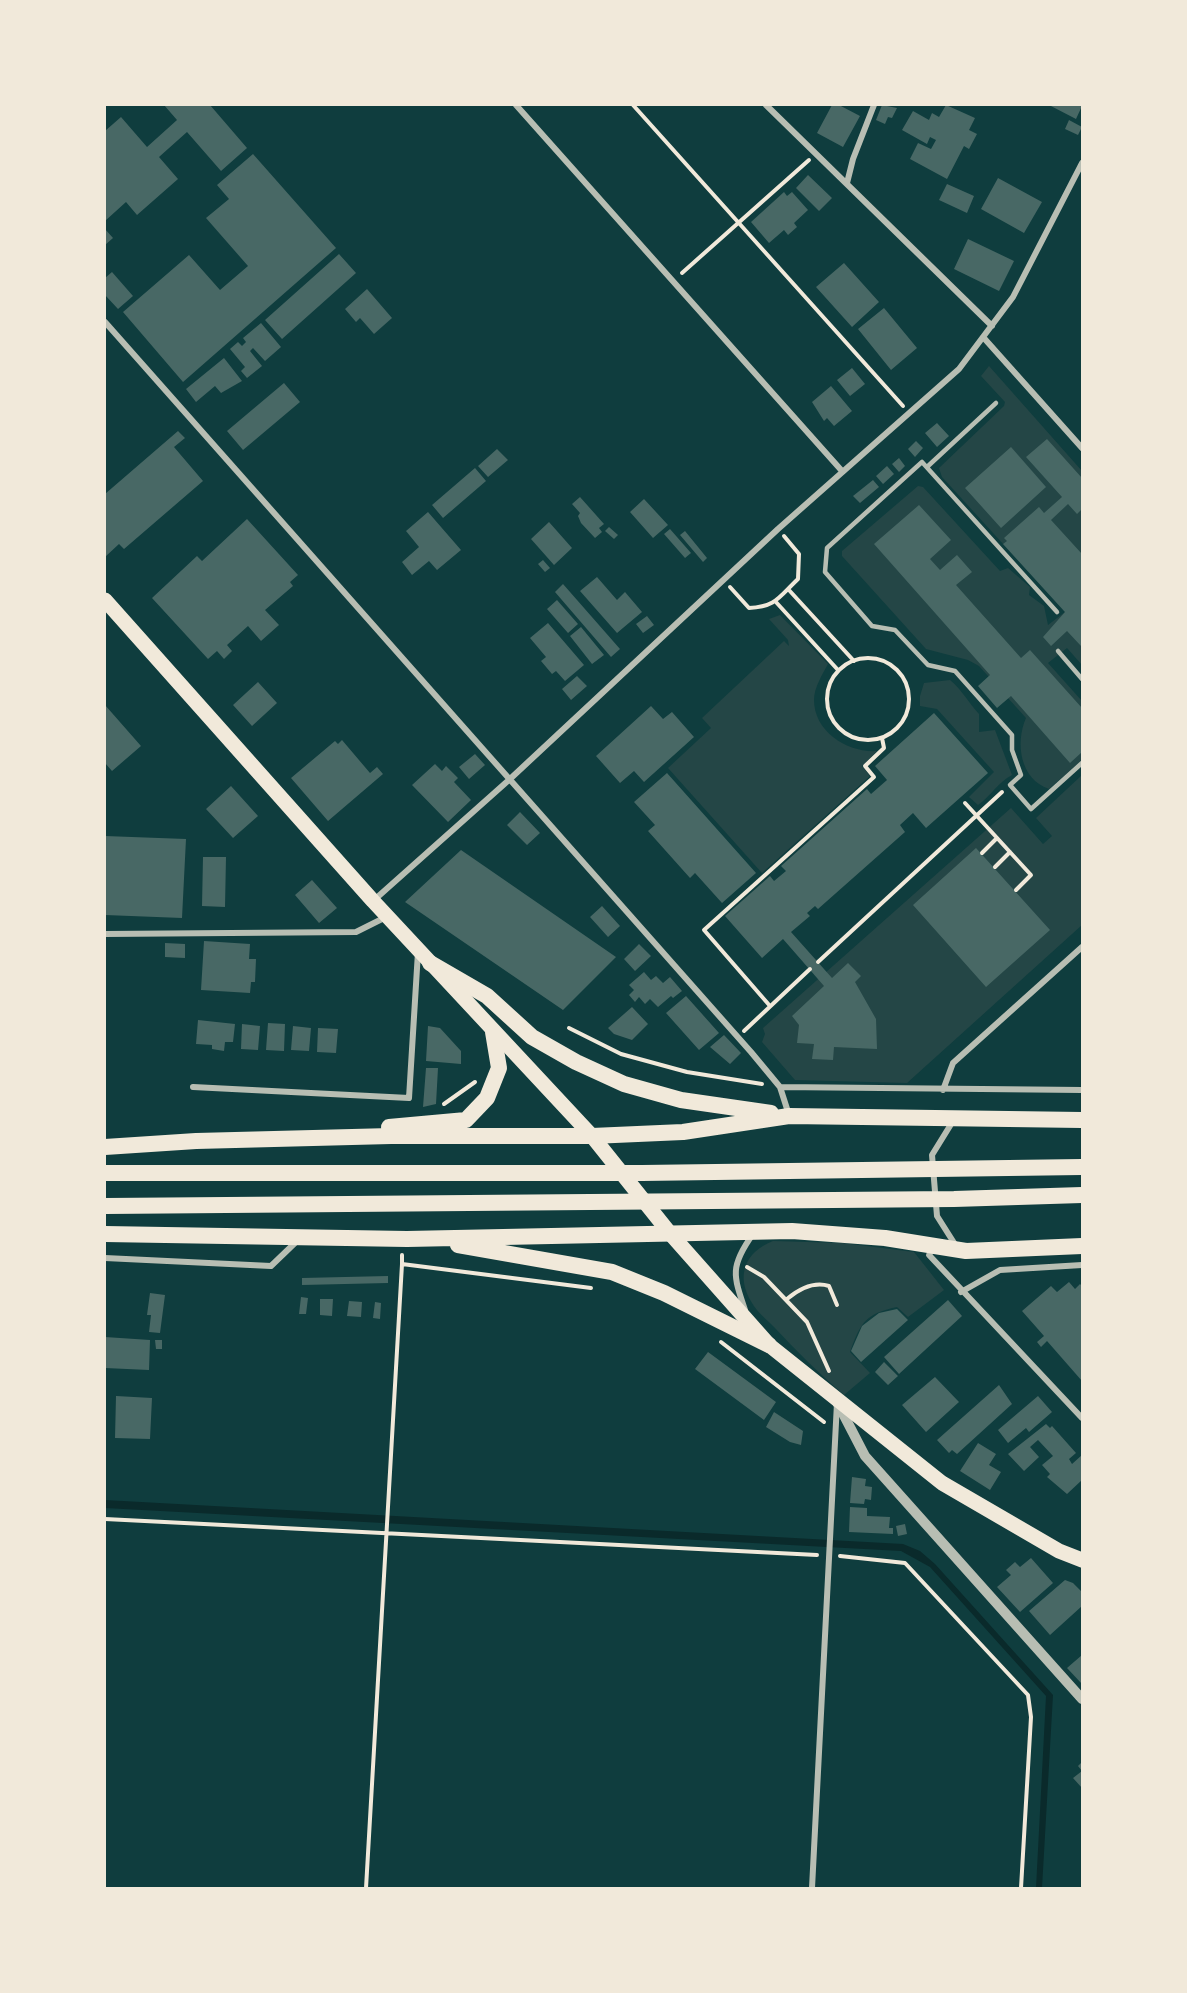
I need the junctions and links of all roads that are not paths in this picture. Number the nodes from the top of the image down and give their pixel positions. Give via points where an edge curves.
1 (516, 105) edge
2 (766, 105) edge
3 (874, 105) edge
4 (1082, 163) edge
5 (848, 183) junction
6 (105, 322) edge
7 (992, 326) junction
8 (983, 338) junction
9 (996, 403) dead end
10 (1082, 448) edge
11 (927, 467) junction
12 (842, 471) junction
13 (105, 600) edge
14 (1057, 612) dead end
15 (1058, 651) dead end
16 (1082, 679) edge
17 (1082, 763) edge
18 (510, 779) junction
19 (373, 901) junction
20 (387, 916) junction
21 (105, 934) edge
22 (1082, 947) edge
23 (418, 950) junction
24 (430, 963) junction
25 (493, 1032) junction
26 (780, 1087) junction
27 (193, 1088) dead end
28 (943, 1090) junction
29 (1082, 1090) edge
30 (789, 1116) junction
31 (955, 1118) junction
32 (1082, 1120) edge
33 (592, 1136) junction
34 (241, 1140) junction
35 (105, 1147) edge
36 (1082, 1167) edge
37 (105, 1173) edge
38 (1082, 1195) edge
39 (105, 1206) edge
40 (668, 1231) junction
41 (755, 1231) junction
42 (105, 1234) edge
43 (416, 1238) junction
44 (299, 1239) junction
45 (1082, 1245) edge
46 (933, 1246) junction
47 (958, 1250) junction
48 (105, 1258) edge
49 (1082, 1265) edge
50 (961, 1292) junction
51 (748, 1322) junction
52 (769, 1345) junction
53 (837, 1401) junction
54 (1082, 1418) edge
55 (1082, 1560) edge
56 (1082, 1699) edge
57 (812, 1888) edge

1 - 12 street
2 - 5 street
3 - 5 street
4 - 7 street via 1013,297
5 - 7 street
6 - 18 street
7 - 8 street
8 - 10 street
8 - 12 street via 959,369
9 - 11 lane
11 - 14 lane
11 - 17 lane via 922,462 827,548 825,572 872,626 895,630 928,665 955,671 1012,735 1012,750 1021,775 1010,785 1031,809
12 - 18 street
13 - 19 main road
15 - 16 lane
18 - 19 street
18 - 26 street
19 - 20 main road
20 - 21 street via 356,932
20 - 23 main road
22 - 28 street via 953,1063
23 - 24 main road
23 - 27 street via 409,1098
24 - 25 main road
24 - 30 highway via 487,996 532,1036 624,1084 681,1100
25 - 33 main road
25 - 34 highway via 499,1068 487,1098 465,1120
26 - 28 street
26 - 30 street
28 - 29 street
30 - 31 highway
30 - 33 highway via 683,1132
31 - 32 highway
31 - 47 street via 932,1155 937,1216
33 - 34 highway
33 - 40 main road
34 - 35 highway
36 - 37 highway via 642,1173
38 - 39 highway
40 - 41 highway
40 - 43 highway
40 - 51 main road
41 - 46 highway via 815,1233
41 - 51 street via 741,1250 734,1276
42 - 44 highway
43 - 44 highway
43 - 52 highway via 612,1272
44 - 48 street via 271,1266
45 - 47 highway
46 - 47 highway
46 - 50 street via 929,1255
49 - 50 street via 1000,1270
50 - 54 street
51 - 52 main road
52 - 53 main road
53 - 55 main road via 942,1483 1059,1551
53 - 56 street via 865,1456
53 - 57 street

